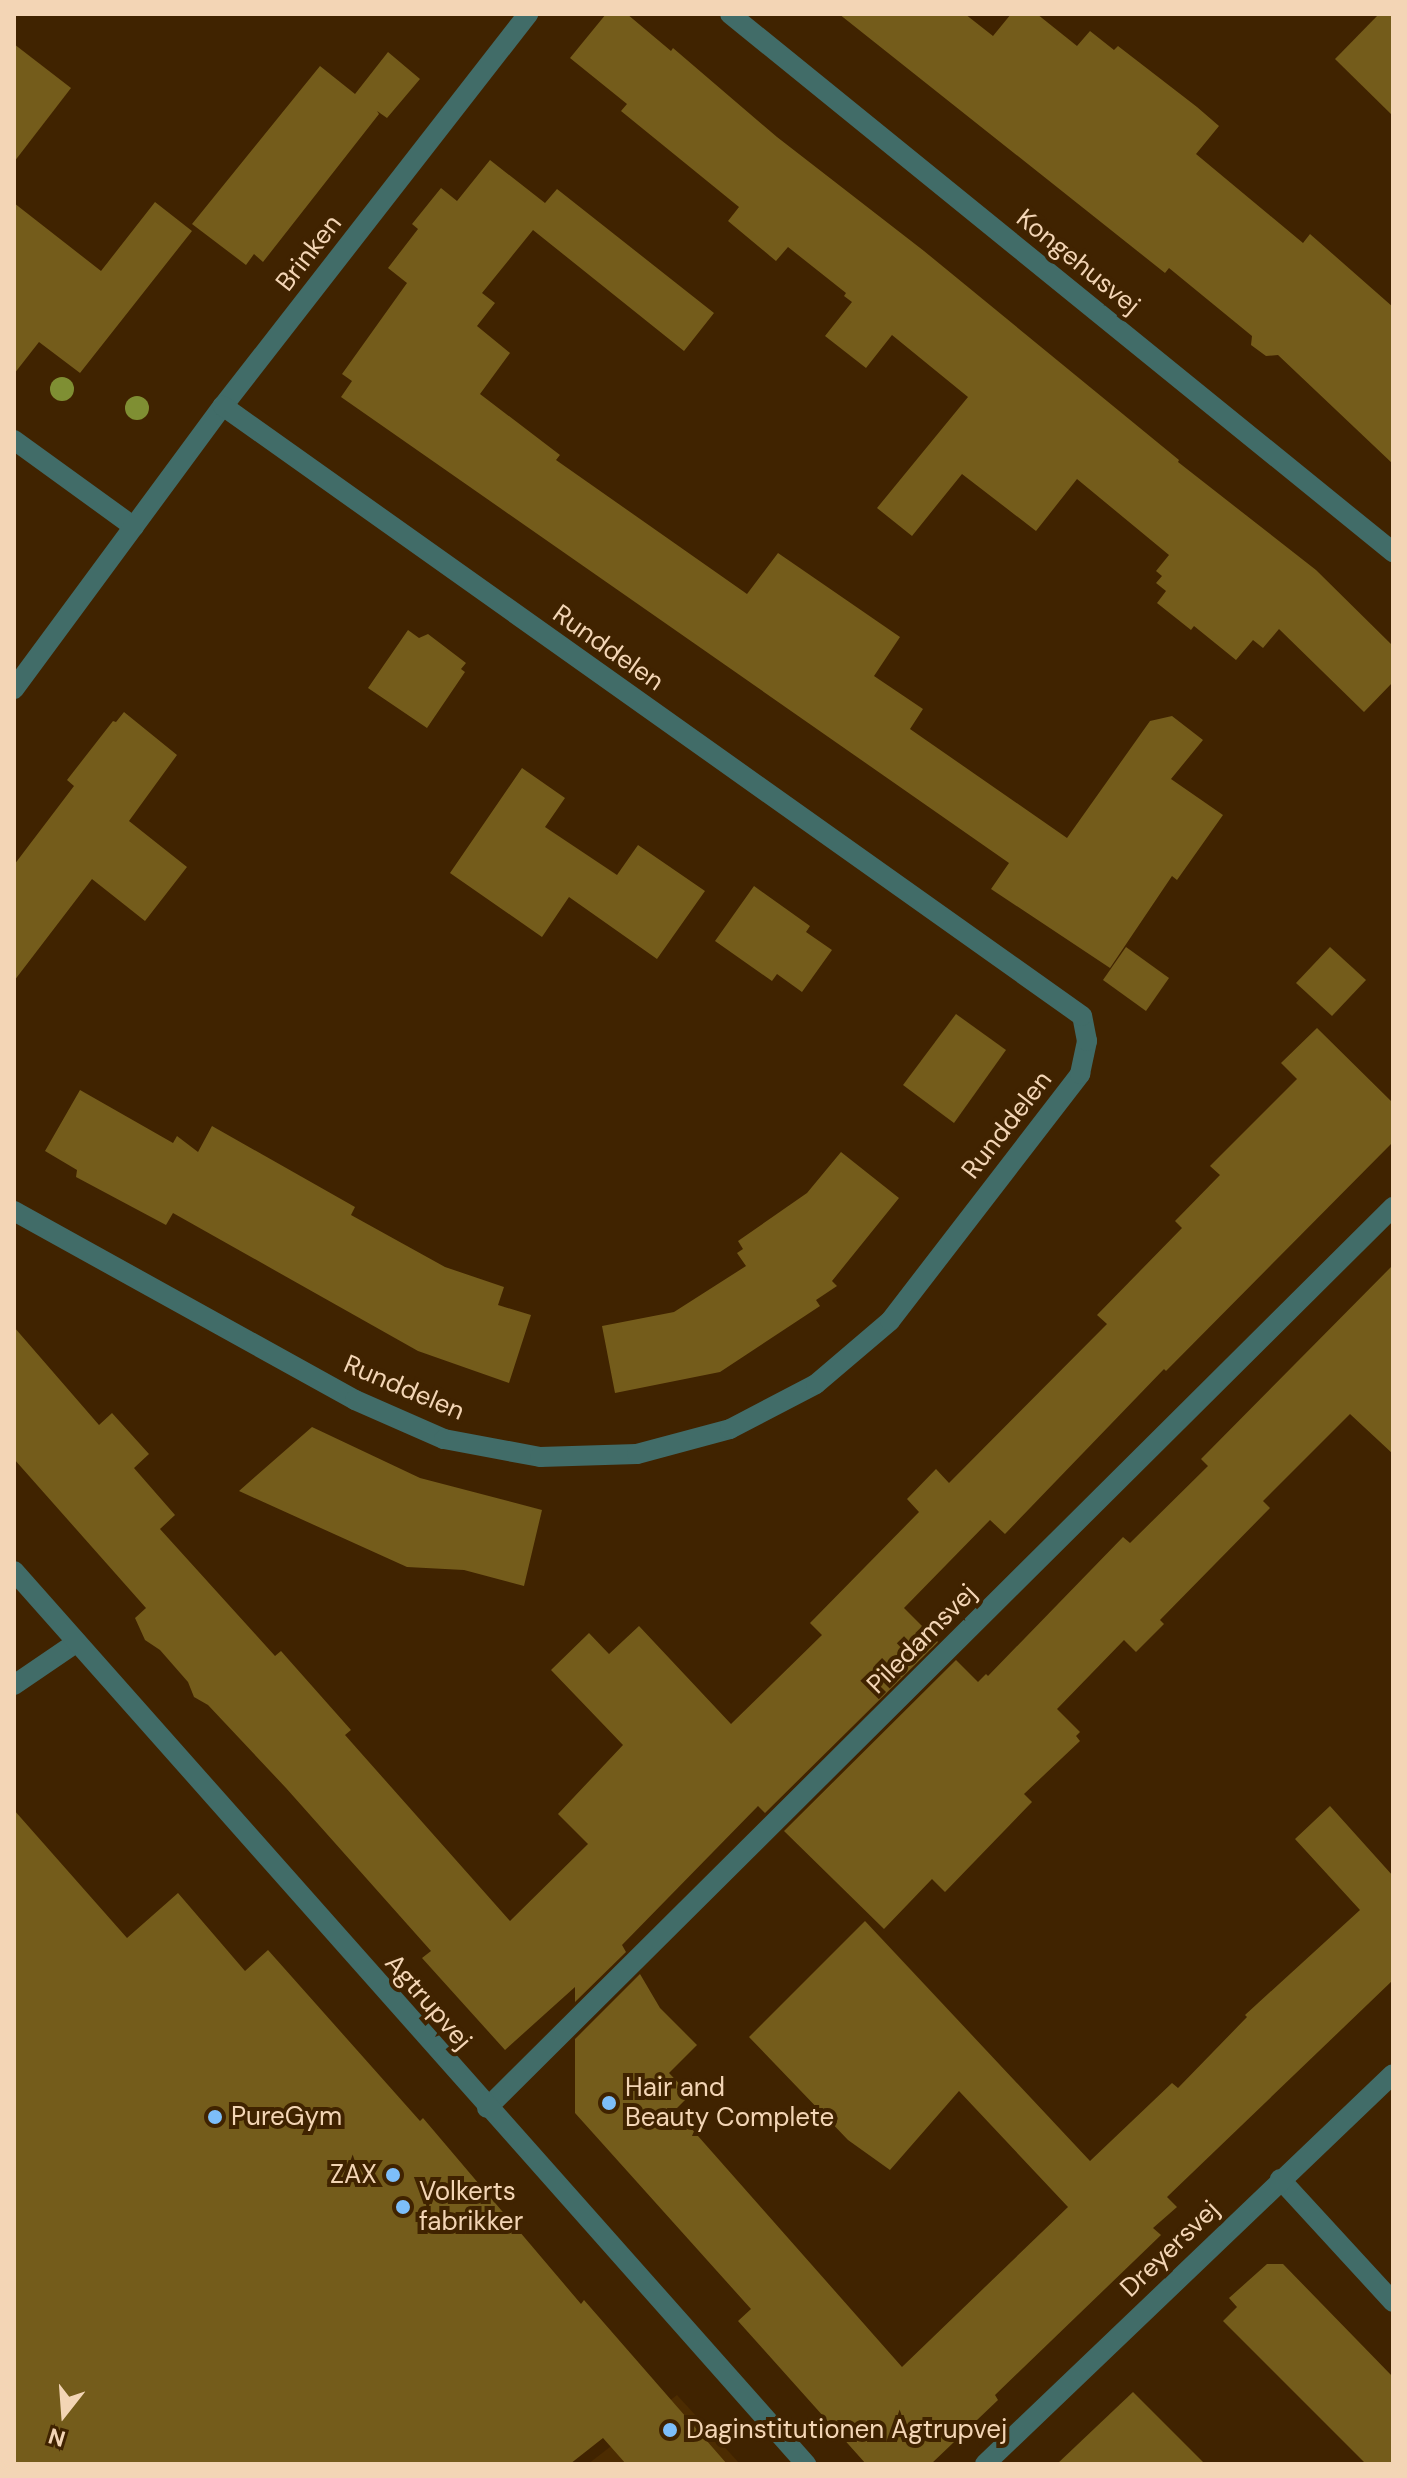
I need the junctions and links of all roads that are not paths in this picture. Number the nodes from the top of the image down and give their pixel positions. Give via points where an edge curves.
1 (528, 14) edge
2 (730, 14) edge
3 (223, 406) junction
4 (14, 440) edge
5 (134, 527) junction
6 (1393, 552) edge
7 (17, 677) edge
8 (1393, 1207) edge
9 (14, 1211) edge
10 (14, 1571) edge
11 (77, 1642) junction
12 (14, 1685) edge
13 (1393, 2074) edge
14 (487, 2108) junction
15 (1280, 2179) junction
16 (1393, 2302) edge
17 (806, 2464) edge
18 (985, 2464) edge

1 - 3 street, Brinken
2 - 6 street, Kongehusvej
3 - 5 street, Brinken
3 - 9 street, Runddelen via 1082,1016 1087,1041 1080,1074 879,1330 816,1384 730,1429 637,1454 540,1457 444,1439 355,1400
4 - 5 street
5 - 7 street, Brinken
8 - 14 street, Piledamsvej
10 - 11 street, Agtrupvej
11 - 12 street
11 - 14 street, Agtrupvej
13 - 15 street, Dreyersvej
14 - 17 street, Agtrupvej
15 - 16 street
15 - 18 street, Dreyersvej

